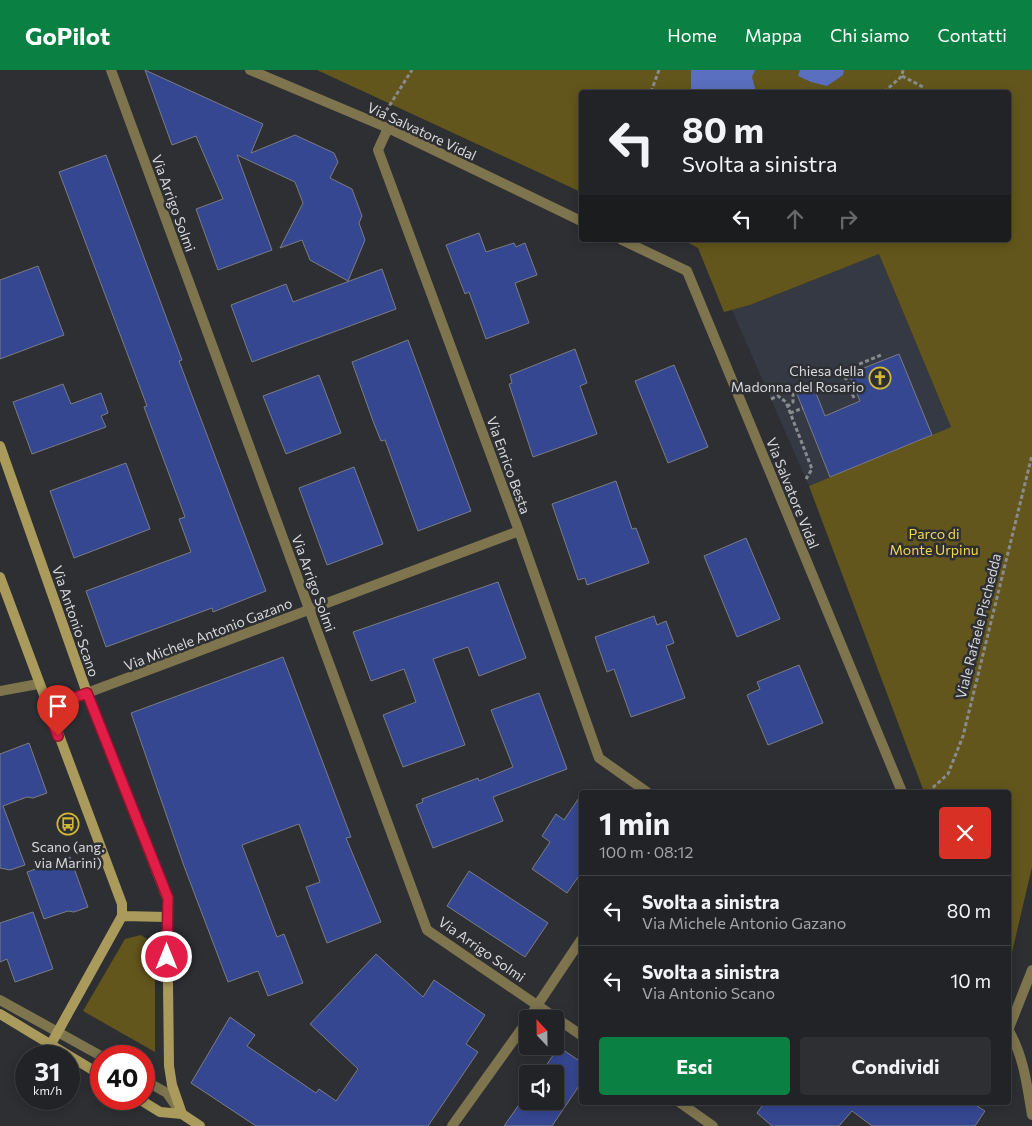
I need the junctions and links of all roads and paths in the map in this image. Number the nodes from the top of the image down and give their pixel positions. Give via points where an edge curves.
1 (110, 70) edge
2 (250, 70) edge
3 (412, 70) edge
4 (659, 70) edge
5 (903, 70) edge
6 (902, 76) junction
7 (653, 90) edge
8 (886, 90) edge
9 (924, 90) edge
10 (394, 115) dead end
11 (388, 128) junction
12 (579, 220) edge
13 (626, 242) edge
14 (880, 355) dead end
15 (808, 390) dead end
16 (854, 398) dead end
17 (771, 399) dead end
18 (787, 407) junction
19 (802, 408) dead end
20 (790, 413) junction
21 (0, 446) edge
22 (1032, 455) edge
23 (806, 479) dead end
24 (519, 531) junction
25 (0, 577) edge
26 (310, 610) junction
27 (38, 684) junction
28 (0, 691) edge
29 (87, 693) junction
30 (47, 708) junction
31 (644, 790) edge
32 (901, 790) edge
33 (930, 790) edge
34 (122, 916) junction
35 (167, 917) junction
36 (579, 943) edge
37 (1032, 970) edge
38 (0, 1000) edge
39 (538, 1006) junction
40 (535, 1010) edge
41 (0, 1014) edge
42 (1011, 1024) edge
43 (58, 1032) junction
44 (519, 1032) edge
45 (1011, 1033) edge
46 (579, 1034) edge
47 (51, 1044) junction
48 (90, 1049) edge
49 (90, 1068) edge
50 (155, 1086) edge
51 (683, 1105) edge
52 (155, 1109) edge
53 (182, 1114) junction
54 (1032, 1115) edge
55 (200, 1126) edge
56 (452, 1126) edge
57 (713, 1126) edge

1 - 26 street, Via Arrigo Solmi
2 - 11 street, Via Salvatore Vidal
3 - 10 path via 385,112
4 - 7 path
5 - 6 path
6 - 8 path
6 - 9 path
11 - 12 street, Via Salvatore Vidal
11 - 24 street, Via Enrico Besta via 378,150
13 - 32 street, Via Salvatore Vidal via 687,271
14 - 16 path via 845,370
15 - 18 path via 793,393 793,402
17 - 18 path via 782,398
18 - 20 path
19 - 20 path
20 - 23 path via 812,469
21 - 29 street, Via Antonio Scano
22 - 33 path, Viale Rafaele Pischedda via 963,736 948,774
24 - 26 street, Via Michele Antonio Gazano
24 - 31 street, Via Enrico Besta via 599,758
25 - 27 street
26 - 29 street, Via Michele Antonio Gazano
26 - 39 street, Via Arrigo Solmi via 427,930
27 - 28 street
27 - 30 street
29 - 30 street, Via Michele Antonio Gazano
29 - 35 street, Via Antonio Scano via 168,898
30 - 34 street via 122,904
34 - 35 street
34 - 43 street
35 - 53 street, Via Antonio Scano via 169,1066
36 - 39 street
37 - 42 street
38 - 43 street
39 - 40 street
39 - 46 street, Via Arrigo Solmi
41 - 47 street
43 - 47 street
43 - 48 street
44 - 56 street
45 - 54 street via 1025,1072
47 - 49 street
50 - 53 street via 167,1092
51 - 57 street
52 - 53 street
53 - 55 street

